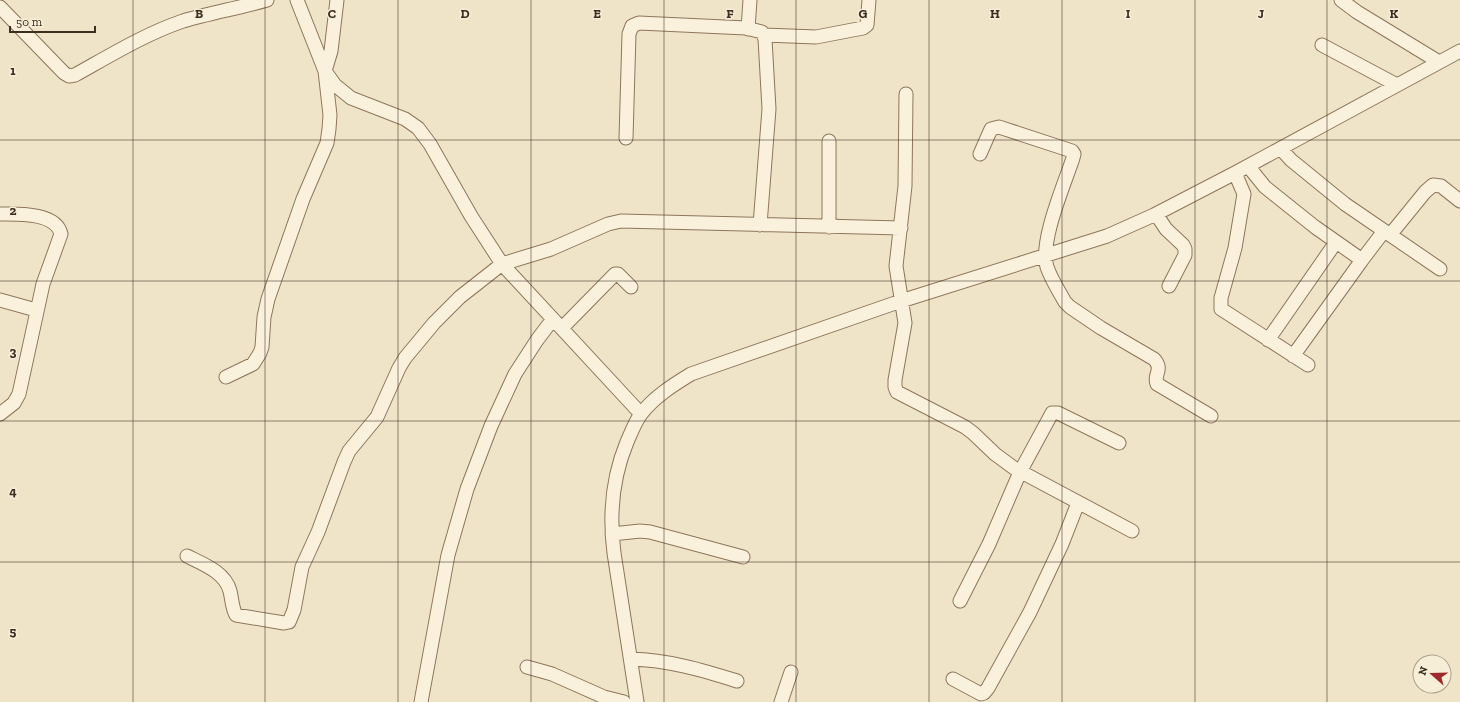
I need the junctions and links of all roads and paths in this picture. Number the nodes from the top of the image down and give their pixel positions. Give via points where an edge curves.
1 (267, 0) edge
2 (297, 0) edge
3 (337, 0) edge
4 (750, 0) edge
5 (869, 0) edge
6 (1341, 0) edge
7 (0, 7) edge
8 (748, 28) junction
9 (764, 35) junction
10 (1322, 45) dead end
11 (1460, 51) edge
12 (1439, 62) junction
13 (325, 71) junction
14 (1397, 85) junction
15 (906, 94) dead end
16 (626, 138) dead end
17 (829, 141) dead end
18 (980, 154) dead end
19 (1286, 154) junction
20 (1253, 172) junction
21 (1238, 180) junction
22 (1460, 201) edge
23 (0, 214) edge
24 (1161, 222) junction
25 (760, 225) junction
26 (829, 227) junction
27 (901, 228) junction
28 (1387, 233) junction
29 (1336, 242) junction
30 (1362, 260) junction
31 (1046, 261) junction
32 (502, 264) junction
33 (1440, 269) dead end
34 (1169, 286) dead end
35 (632, 287) dead end
36 (0, 300) edge
37 (902, 307) junction
38 (36, 310) junction
39 (558, 324) junction
40 (1268, 340) junction
41 (1293, 356) junction
42 (1308, 365) dead end
43 (226, 377) dead end
44 (0, 414) edge
45 (641, 414) junction
46 (1211, 416) dead end
47 (1119, 443) dead end
48 (1020, 472) junction
49 (1078, 503) junction
50 (1132, 531) dead end
51 (620, 533) junction
52 (187, 556) dead end
53 (743, 557) dead end
54 (960, 601) dead end
55 (639, 659) junction
56 (527, 667) dead end
57 (791, 672) dead end
58 (953, 679) dead end
59 (737, 681) dead end
60 (422, 702) edge
61 (624, 702) edge
62 (637, 702) edge
63 (781, 702) edge

1 - 7 street via 184,21 140,38 69,76
2 - 13 street
3 - 13 street via 331,51
4 - 8 street
5 - 9 street via 867,25 863,28 816,37
6 - 12 street
8 - 9 street
8 - 16 street via 639,23 632,26 629,34
9 - 25 street via 769,94
10 - 14 street
11 - 12 street
12 - 14 street
13 - 32 street via 335,85 351,98 405,119 418,128
13 - 43 street via 330,115 327,143 303,199 268,299 262,347 253,364
14 - 19 street
15 - 27 street via 905,186
17 - 26 street
18 - 31 street via 991,130 999,127 1069,149 1074,154 1047,238
19 - 20 street
19 - 28 street via 1345,204
20 - 21 street
20 - 29 street via 1265,187
21 - 24 street
21 - 40 street via 1244,194 1241,218 1220,305 1224,312
22 - 28 street via 1441,186 1433,186
23 - 38 street via 33,214 60,229 61,234
24 - 31 street via 1107,236
24 - 34 street via 1184,246 1185,252
25 - 26 street
25 - 32 street via 616,222 552,249
26 - 27 street
27 - 37 street via 896,266
28 - 30 street
28 - 33 street
29 - 30 street
29 - 40 street
30 - 41 street
31 - 37 street
31 - 46 street via 1067,305 1154,359 1159,368 1157,384
32 - 39 street
32 - 52 street via 445,311 399,368 377,417 344,462 302,567 294,610 289,622 236,615 223,577
35 - 39 street via 618,274 614,274
36 - 38 street
37 - 45 street via 691,374 674,384
37 - 48 street via 905,324 895,380 897,392 973,433 995,454
38 - 44 street via 19,394 14,403
39 - 45 street
39 - 60 street via 537,340 516,374 467,490 443,576
40 - 41 street
41 - 42 street
45 - 51 street via 621,456 615,478 612,501
47 - 48 street via 1054,412
48 - 49 street
48 - 54 street
49 - 50 street
49 - 58 street via 1030,612 988,688 981,694
51 - 53 street via 650,532
51 - 55 street
55 - 59 street via 691,667
55 - 62 street
56 - 61 street via 552,674 604,697
57 - 63 street

